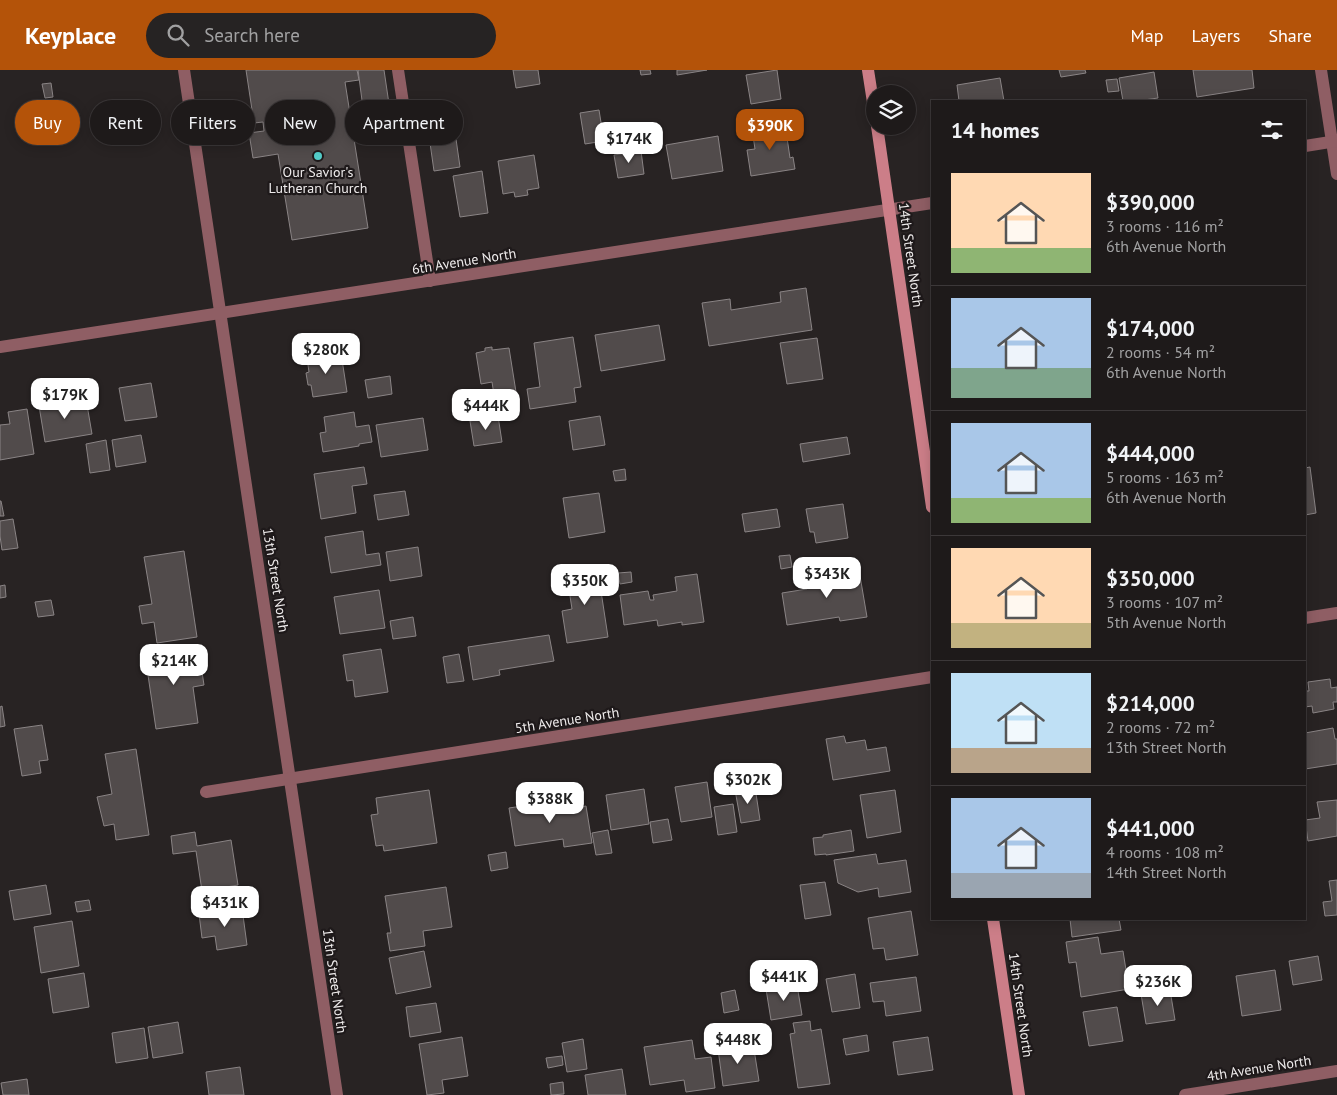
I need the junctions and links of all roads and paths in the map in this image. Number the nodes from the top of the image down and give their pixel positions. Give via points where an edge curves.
1 (184, 70) edge
2 (398, 70) edge
3 (868, 70) edge
4 (1322, 70) edge
5 (870, 85) edge
6 (878, 135) edge
7 (1335, 141) edge
8 (1306, 146) edge
9 (1337, 174) edge
10 (931, 203) edge
11 (889, 210) junction
12 (430, 281) junction
13 (221, 313) junction
14 (0, 348) edge
15 (931, 500) edge
16 (1337, 613) edge
17 (1306, 618) edge
18 (931, 677) edge
19 (290, 779) junction
20 (206, 792) dead end
21 (993, 920) edge
22 (1337, 1072) edge
23 (337, 1095) edge
24 (1019, 1095) edge
25 (1185, 1095) edge

1 - 13 street, 13th Street North
2 - 12 street
3 - 5 street
4 - 7 street
6 - 11 street, 14th Street North
7 - 8 street
7 - 9 street
10 - 11 street, 6th Avenue North
11 - 12 street, 6th Avenue North
11 - 15 street, 14th Street North
12 - 13 street, 6th Avenue North
13 - 14 street, 6th Avenue North
13 - 19 street, 13th Street North
16 - 17 street
18 - 19 street, 5th Avenue North
19 - 20 street, 5th Avenue North
19 - 23 street, 13th Street North
21 - 24 street, 14th Street North
22 - 25 street, 4th Avenue North

